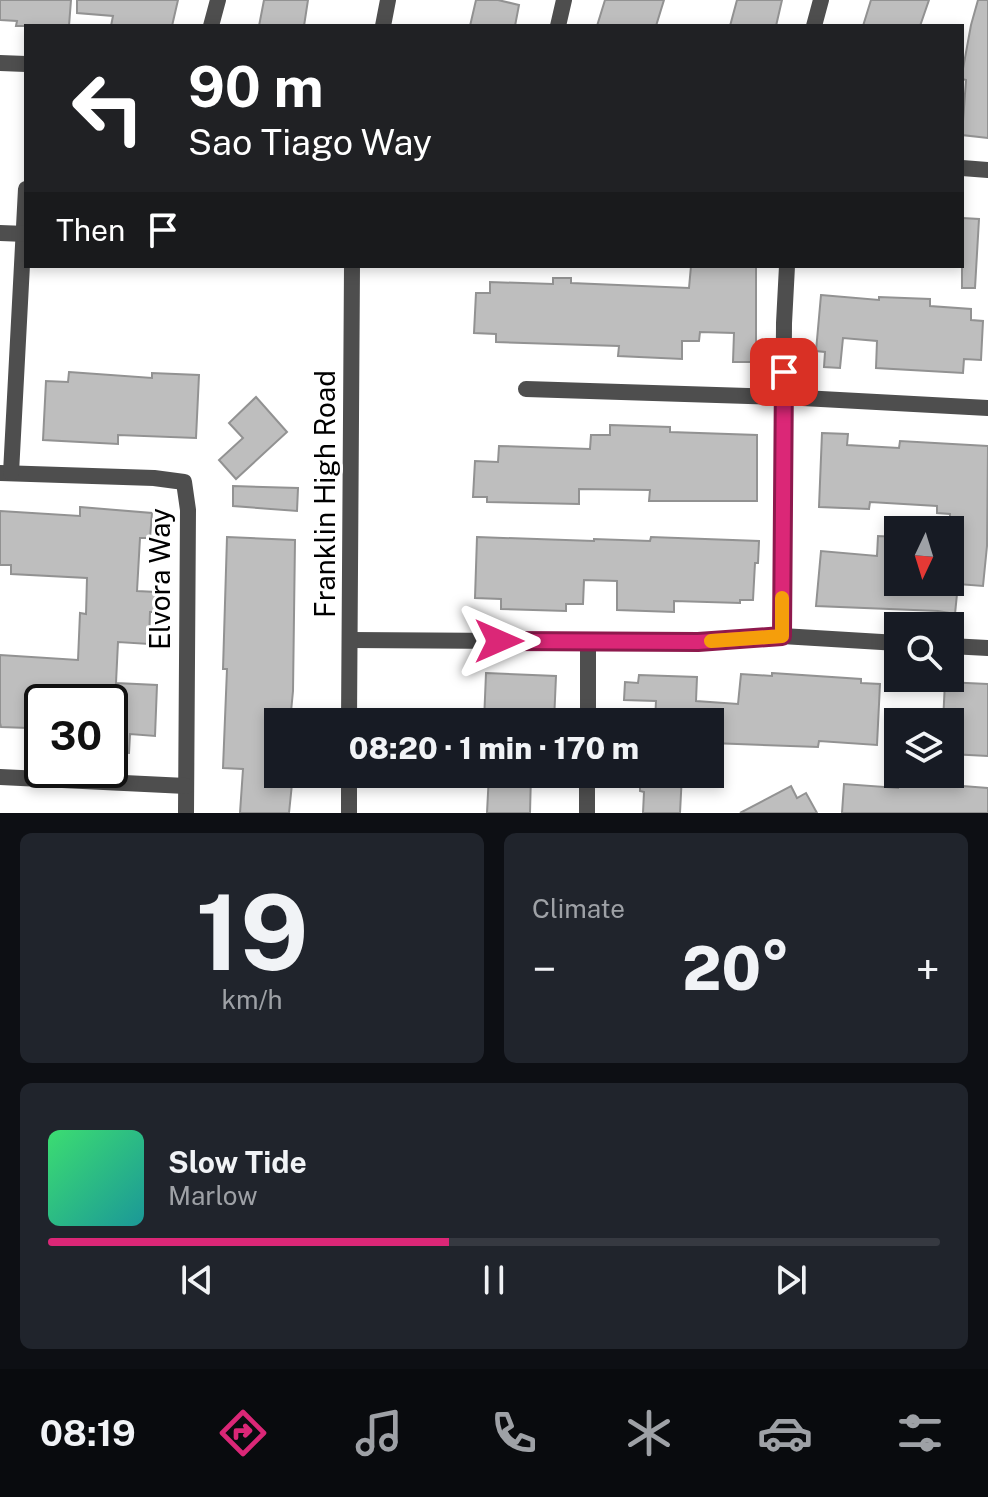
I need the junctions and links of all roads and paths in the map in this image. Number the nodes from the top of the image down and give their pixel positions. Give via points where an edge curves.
1 (218, 0) edge
2 (388, 0) edge
3 (564, 0) edge
4 (821, 0) edge
5 (212, 24) edge
6 (383, 24) edge
7 (558, 24) edge
8 (815, 24) edge
9 (0, 63) edge
10 (24, 64) edge
11 (964, 168) edge
12 (988, 170) edge
13 (0, 233) edge
14 (24, 234) edge
15 (352, 268) edge
16 (787, 268) edge
17 (526, 389) dead end
18 (784, 397) junction
19 (988, 408) edge
20 (5, 473) edge
21 (782, 636) junction
22 (350, 640) junction
23 (588, 641) junction
24 (884, 642) edge
25 (964, 647) edge
26 (988, 648) edge
27 (349, 708) edge
28 (588, 708) edge
29 (0, 777) edge
30 (186, 786) junction
31 (349, 788) edge
32 (587, 788) edge
33 (186, 813) edge
34 (349, 813) edge
35 (587, 813) edge

1 - 5 street
2 - 6 street
3 - 7 street
4 - 8 street
9 - 10 street
11 - 12 street
13 - 14 street
14 - 20 street
15 - 22 street, Franklin High Road
16 - 18 street
17 - 18 street
18 - 19 street
18 - 21 street
20 - 30 street, Elvora Way via 184,482
21 - 23 street
21 - 24 street
22 - 23 street
22 - 27 street, Franklin High Road
23 - 28 street
25 - 26 street
29 - 30 street
30 - 33 street, Elvora Way
31 - 34 street
32 - 35 street

